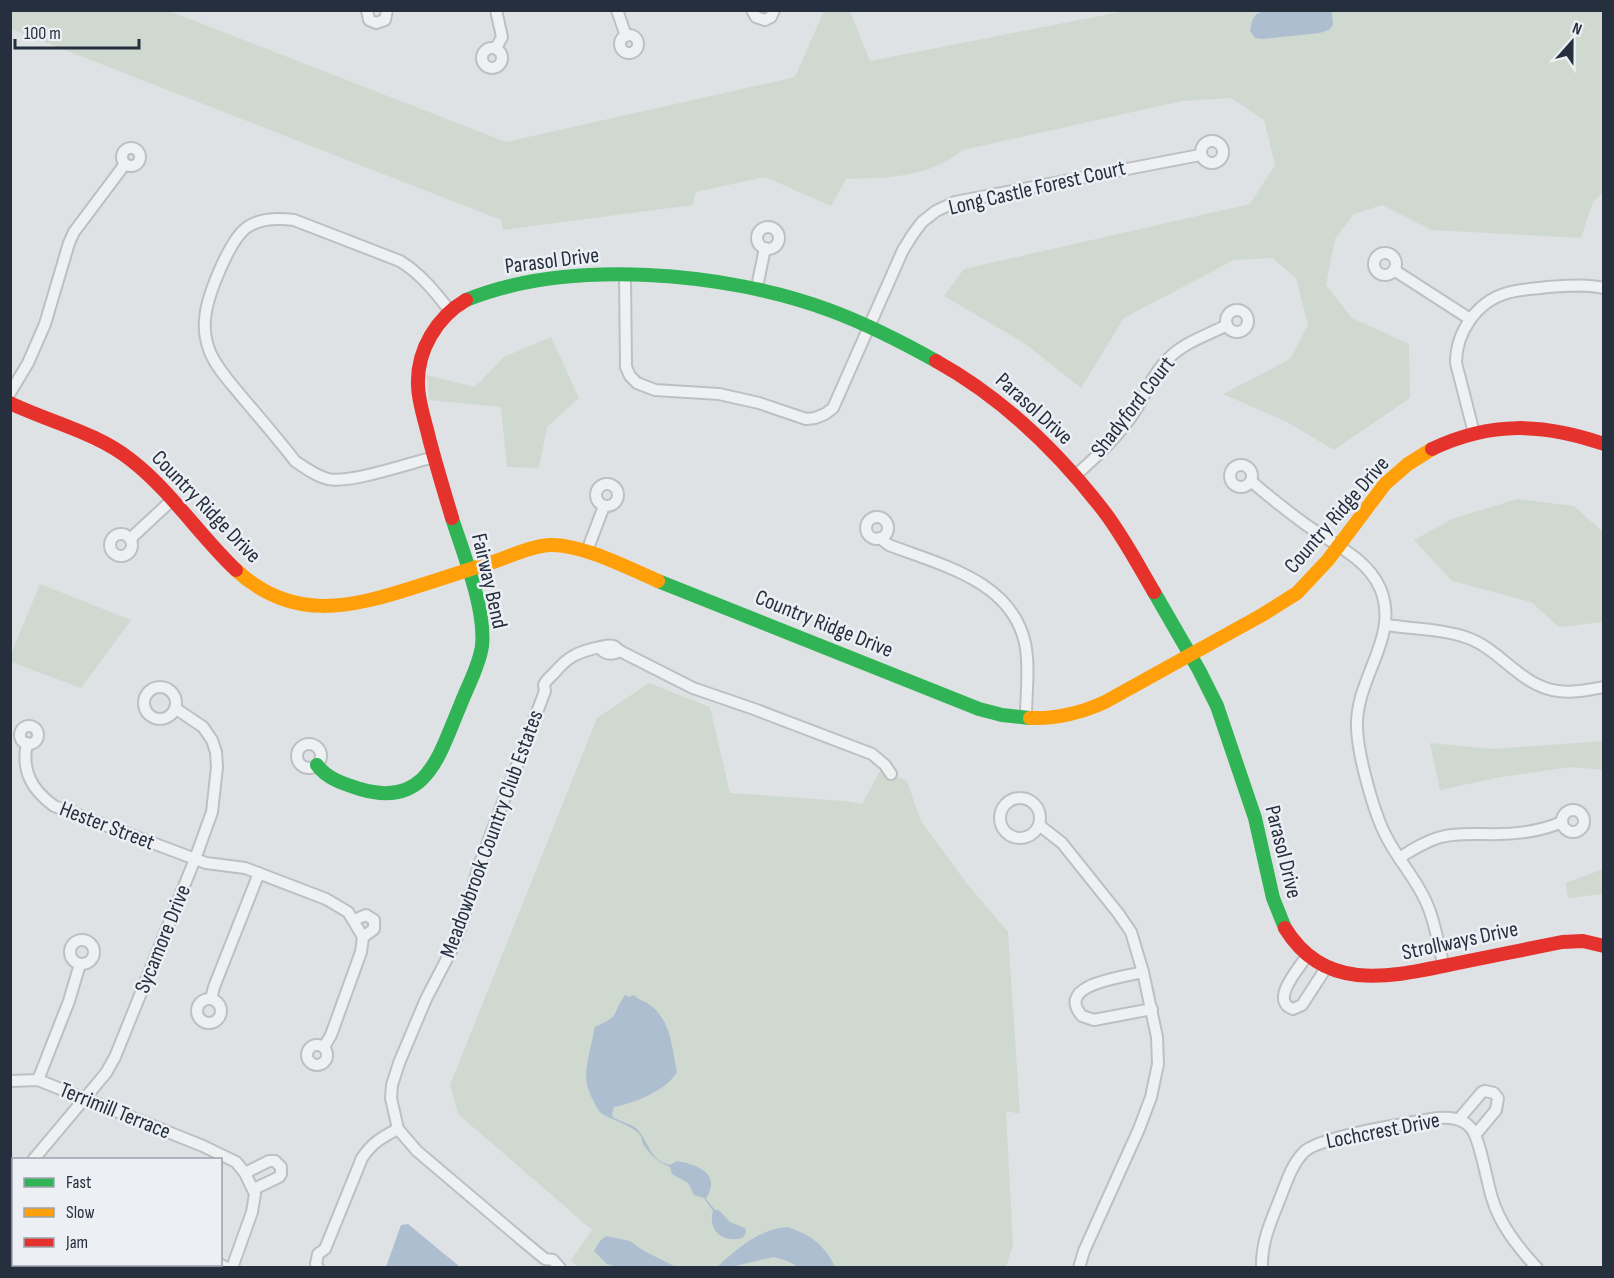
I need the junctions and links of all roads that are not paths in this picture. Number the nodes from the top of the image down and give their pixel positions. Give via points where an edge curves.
1 (367, 10) edge
2 (387, 10) edge
3 (496, 10) edge
4 (617, 10) edge
5 (752, 10) edge
6 (774, 10) edge
7 (626, 36) dead end
8 (496, 48) dead end
9 (1200, 155) dead end
10 (125, 164) dead end
11 (765, 248) dead end
12 (1394, 270) dead end
13 (625, 275) junction
14 (757, 287) junction
15 (1604, 288) edge
16 (450, 311) junction
17 (1470, 319) junction
18 (869, 325) junction
19 (1227, 325) dead end
20 (10, 393) edge
21 (10, 404) edge
22 (1474, 432) junction
23 (1604, 444) edge
24 (434, 457) junction
25 (1075, 476) junction
26 (1251, 481) dead end
27 (172, 500) junction
28 (604, 506) dead end
29 (880, 538) dead end
30 (130, 539) dead end
31 (1339, 547) junction
32 (587, 551) junction
33 (468, 571) junction
34 (1387, 625) junction
35 (1190, 656) junction
36 (1604, 687) edge
37 (175, 708) dead end
38 (1026, 717) junction
39 (27, 743) dead end
40 (317, 765) dead end
41 (891, 774) dead end
42 (1562, 822) dead end
43 (1039, 825) dead end
44 (1399, 858) junction
45 (195, 860) junction
46 (259, 873) junction
47 (354, 920) junction
48 (363, 938) junction
49 (1604, 946) edge
50 (1307, 956) junction
51 (80, 964) dead end
52 (1444, 966) junction
53 (1326, 968) junction
54 (1143, 972) junction
55 (211, 999) dead end
56 (1152, 1009) junction
57 (324, 1047) dead end
58 (38, 1080) junction
59 (10, 1081) edge
60 (83, 1099) junction
61 (1459, 1119) junction
62 (398, 1129) junction
63 (1476, 1134) junction
64 (35, 1158) edge
65 (246, 1173) junction
66 (254, 1189) junction
67 (547, 1263) edge
68 (318, 1267) edge
69 (232, 1268) edge
70 (560, 1268) edge
71 (1079, 1268) edge
72 (1262, 1268) edge
73 (1537, 1268) edge

1 - 2 street via 368,17 376,23 384,20
3 - 8 street via 502,37
4 - 7 street
5 - 6 street via 756,17 765,20
9 - 18 street, Long Castle Forest Court via 955,202 936,211 922,222 903,250
10 - 20 street via 74,232 45,324
11 - 14 street
12 - 17 street
13 - 14 street, Parasol Drive via 677,276
13 - 16 street, Parasol Drive via 566,277 496,289
13 - 18 street, Long Castle Forest Court via 626,367 637,383 655,390 719,394 794,416 815,418 833,408
14 - 18 street, Parasol Drive
15 - 17 street via 1578,285 1516,290 1489,302
16 - 24 street, Fairway Bend via 425,347 418,380
16 - 24 street via 428,283 400,261 294,220 282,219 251,225 238,236 228,251 205,321 207,341 218,368 305,468 327,479 346,480
17 - 22 street via 1456,352 1456,363
18 - 25 street, Parasol Drive via 918,349 970,382 1018,419
19 - 25 street, Shadyford Court via 1169,357 1127,423
21 - 27 street, Country Ridge Drive via 106,444 144,470
22 - 23 street, Country Ridge Drive via 1518,426 1545,428
22 - 31 street, Country Ridge Drive via 1436,447 1398,472
24 - 33 street, Fairway Bend
25 - 35 street, Parasol Drive via 1116,529
26 - 31 street
27 - 30 street
27 - 33 street, Country Ridge Drive via 234,570 270,594 297,603 329,608 346,606
28 - 32 street
29 - 38 street via 980,582 1003,601 1024,642
31 - 34 street via 1376,580 1384,600
31 - 35 street, Country Ridge Drive via 1294,596
32 - 33 street, Country Ridge Drive via 550,545
32 - 38 street, Country Ridge Drive via 979,709 1008,717
33 - 40 street, Fairway Bend via 482,645 439,756 428,774 414,788 384,795 334,779
34 - 36 street via 1469,638 1542,687 1557,691
34 - 44 street via 1359,702 1357,728 1374,806
35 - 38 street, Country Ridge Drive via 1086,710 1072,715
35 - 50 street, Parasol Drive via 1216,705 1255,818 1276,911
37 - 45 street, Sycamore Drive via 203,727 216,752 212,812
39 - 45 street, Hester Street via 27,776 42,798
41 - 62 street, Meadowbrook Country Club Estates via 872,754 693,688 620,651 606,653 600,648 571,656 554,674 552,689 545,691 478,866 462,926 395,1075 392,1098
42 - 44 street via 1536,831 1442,837
43 - 54 street via 1062,843 1118,913 1131,932
44 - 52 street via 1427,903
45 - 46 street, Hester Street
45 - 60 street, Sycamore Drive via 115,1057
46 - 47 street, Hester Street via 326,899
46 - 55 street
47 - 48 street
47 - 48 street via 366,915 374,920 374,929
48 - 57 street via 362,952
49 - 52 street, Strollways Drive via 1582,940 1562,942
50 - 53 street, Parasol Drive
50 - 53 street via 1284,992 1283,1000 1288,1007 1302,1005
51 - 58 street
52 - 53 street, Strollways Drive via 1376,978
54 - 56 street
54 - 56 street via 1084,987 1076,996 1076,1006 1082,1016 1094,1020
56 - 71 street via 1158,1064 1151,1098
58 - 59 street, Terrimill Terrace
58 - 60 street, Terrimill Terrace
60 - 64 street, Sycamore Drive
60 - 65 street, Terrimill Terrace via 225,1156
61 - 63 street, Lochcrest Drive
61 - 63 street via 1482,1092 1494,1093 1498,1105
61 - 72 street, Lochcrest Drive via 1437,1118 1324,1141 1305,1151 1291,1170 1267,1230
62 - 67 street
62 - 68 street via 379,1138 362,1158 325,1250 327,1257
63 - 73 street via 1493,1201 1505,1227
65 - 66 street, Terrimill Terrace
65 - 66 street via 269,1161 281,1167 279,1177
66 - 69 street via 252,1212
67 - 70 street via 553,1260

